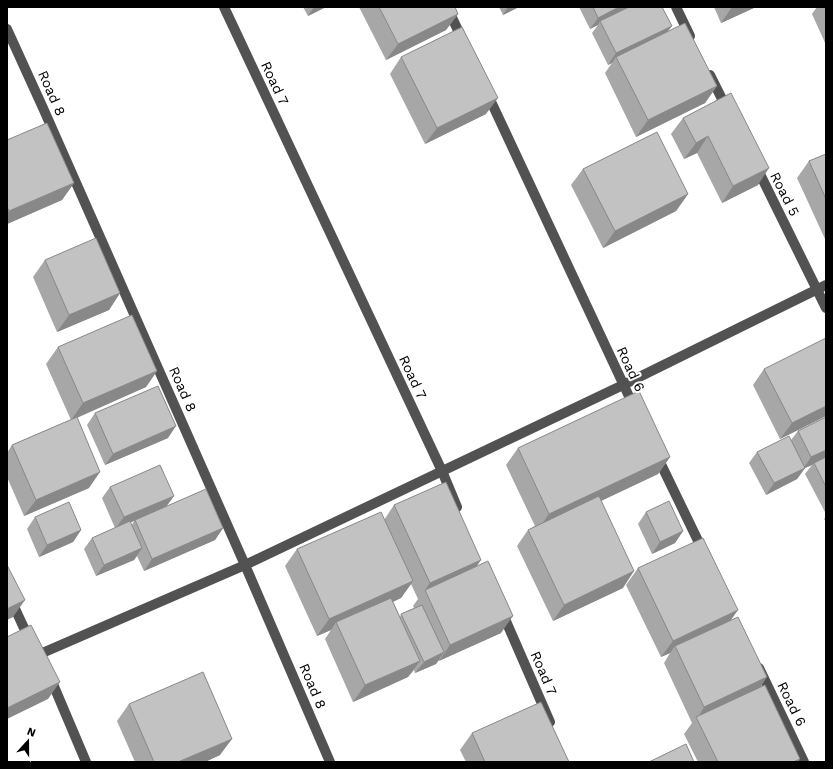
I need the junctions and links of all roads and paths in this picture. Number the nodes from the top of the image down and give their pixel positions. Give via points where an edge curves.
1 (224, 7) edge
2 (447, 7) edge
3 (676, 7) edge
4 (7, 29) edge
5 (693, 42) edge
6 (467, 50) edge
7 (707, 70) edge
8 (484, 86) edge
9 (732, 119) edge
10 (750, 154) edge
11 (822, 287) edge
12 (826, 308) edge
13 (623, 385) junction
14 (637, 414) edge
15 (654, 449) edge
16 (442, 471) junction
17 (460, 515) edge
18 (708, 563) edge
19 (244, 564) junction
20 (7, 591) edge
21 (498, 602) edge
22 (43, 662) junction
23 (756, 662) edge
24 (555, 733) edge
25 (86, 762) edge
26 (330, 762) edge
27 (804, 762) edge

1 - 16 street, Road 7
2 - 6 street
3 - 5 street
4 - 19 street, Road 8
7 - 9 street
8 - 13 street, Road 6
10 - 11 street, Road 5
11 - 12 street, Road 5
11 - 13 street
13 - 14 street, Road 6
13 - 16 street
15 - 18 street
16 - 17 street, Road 7
16 - 19 street
19 - 22 street
19 - 26 street, Road 8
20 - 22 street
21 - 24 street, Road 7
22 - 25 street
23 - 27 street, Road 6

